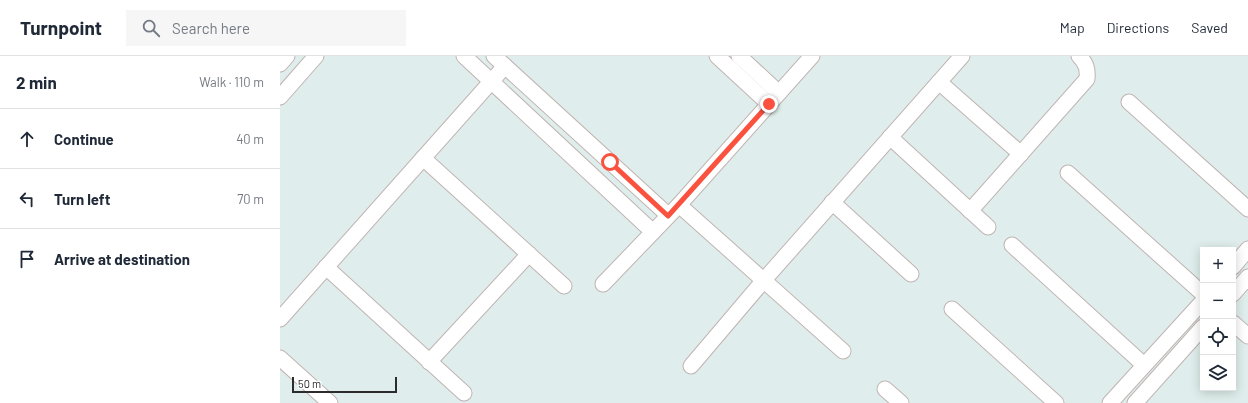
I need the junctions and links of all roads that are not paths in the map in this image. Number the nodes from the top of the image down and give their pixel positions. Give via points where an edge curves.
1 (287, 56) edge
2 (316, 56) edge
3 (464, 56) edge
4 (717, 56) edge
5 (739, 56) edge
6 (812, 56) edge
7 (962, 56) edge
8 (1079, 56) edge
9 (500, 61) edge
10 (280, 64) edge
11 (492, 81) junction
12 (939, 82) junction
13 (280, 97) edge
14 (774, 98) junction
15 (1129, 102) dead end
16 (890, 137) junction
17 (1021, 154) junction
18 (423, 158) junction
19 (1068, 173) dead end
20 (832, 202) junction
21 (678, 204) junction
22 (1248, 208) edge
23 (970, 211) junction
24 (668, 216) junction
25 (988, 227) dead end
26 (653, 232) junction
27 (1012, 245) dead end
28 (1248, 249) edge
29 (529, 254) junction
30 (1236, 263) edge
31 (326, 267) junction
32 (911, 274) dead end
33 (1248, 277) edge
34 (764, 280) junction
35 (603, 284) dead end
36 (564, 286) dead end
37 (1200, 291) edge
38 (1236, 291) edge
39 (1200, 304) edge
40 (952, 309) dead end
41 (280, 319) edge
42 (1236, 326) edge
43 (1200, 330) edge
44 (1248, 336) edge
45 (843, 351) dead end
46 (280, 358) edge
47 (430, 362) junction
48 (1144, 365) junction
49 (691, 366) dead end
50 (885, 389) dead end
51 (464, 393) dead end
52 (330, 403) edge
53 (901, 403) edge
54 (1056, 403) edge
55 (1110, 403) edge
56 (1136, 403) edge

1 - 10 street
2 - 13 street
3 - 11 street
4 - 14 street
5 - 14 street
6 - 14 street
7 - 12 street
8 - 17 street via 1088,69 1087,79
9 - 11 street
9 - 24 street
11 - 18 street
11 - 26 street
12 - 16 street
12 - 17 street
14 - 21 street
15 - 22 street
16 - 20 street
16 - 23 street
17 - 23 street
18 - 29 street
18 - 31 street
19 - 37 street
20 - 32 street
20 - 34 street
21 - 24 street
21 - 34 street
23 - 25 street
24 - 26 street
26 - 35 street
27 - 48 street
28 - 30 street
29 - 36 street
29 - 47 street
31 - 41 street
31 - 47 street
33 - 38 street
34 - 45 street
34 - 49 street
39 - 48 street
40 - 54 street
42 - 44 street
43 - 56 street
46 - 52 street
47 - 51 street
48 - 55 street
50 - 53 street

